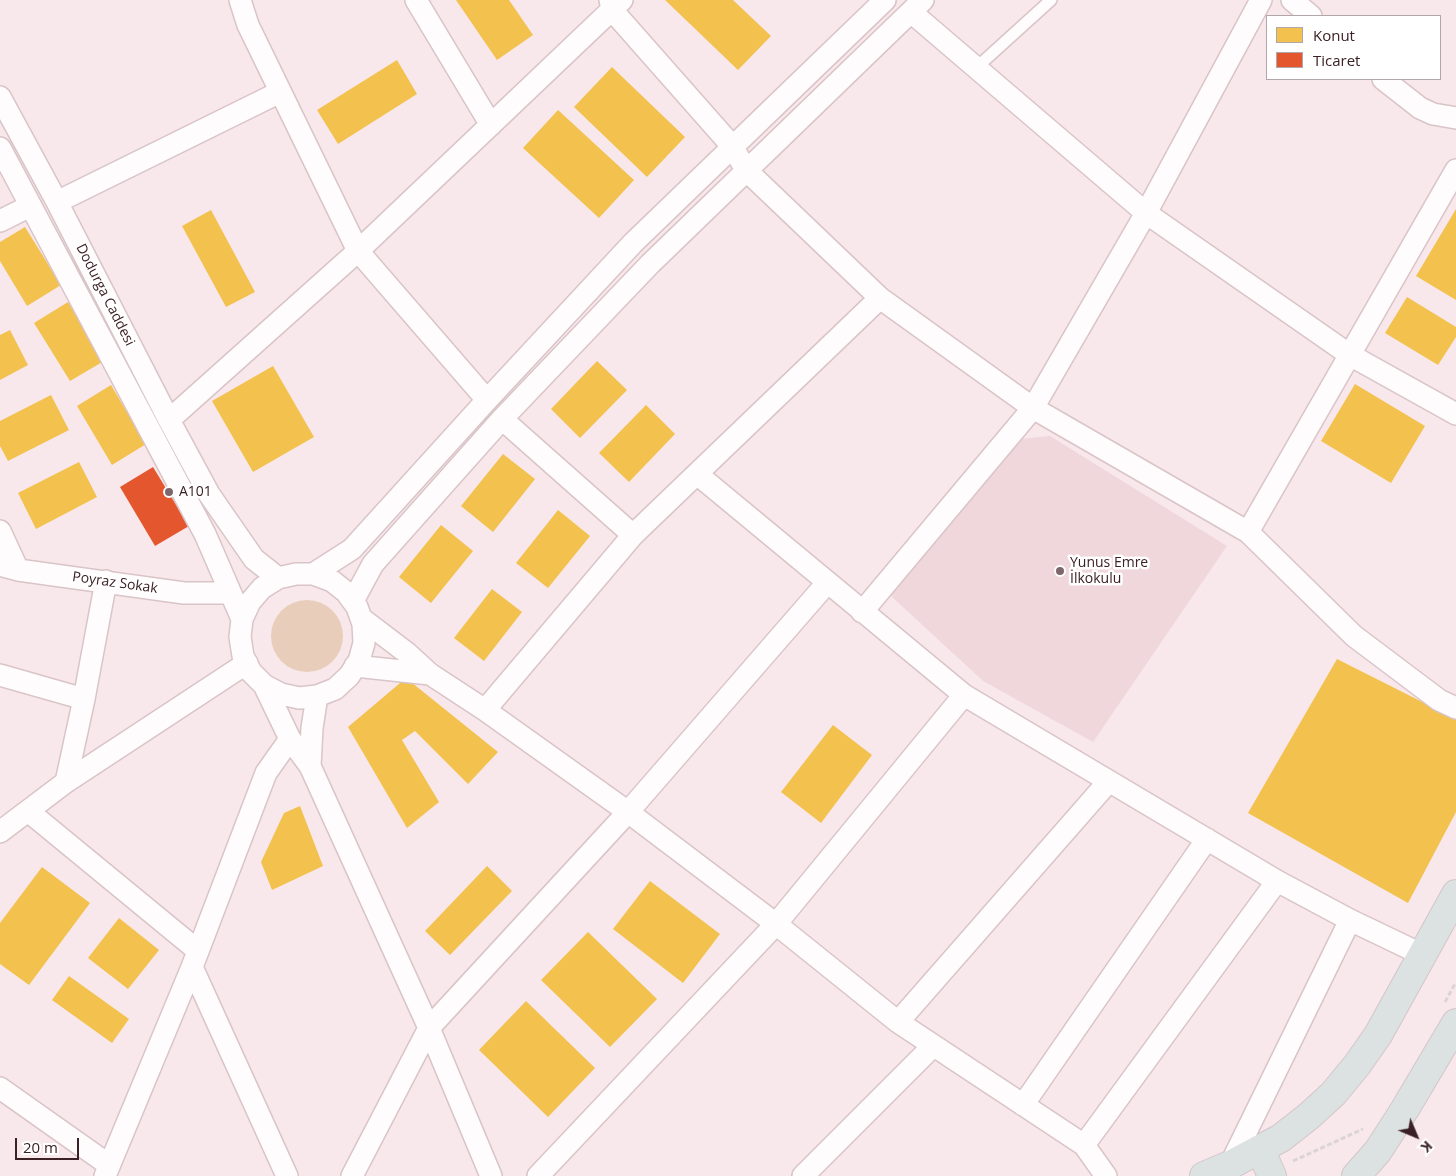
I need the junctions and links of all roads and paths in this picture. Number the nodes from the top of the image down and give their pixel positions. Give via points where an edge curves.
1 (240, 0) edge
2 (416, 0) edge
3 (885, 0) edge
4 (1051, 0) edge
5 (1261, 0) edge
6 (1292, 0) edge
7 (615, 3) edge
8 (917, 6) edge
9 (1310, 15) edge
10 (976, 68) junction
11 (1384, 80) edge
12 (280, 92) junction
13 (0, 97) edge
14 (1456, 118) edge
15 (491, 125) junction
16 (732, 146) junction
17 (0, 148) edge
18 (746, 170) junction
19 (1456, 170) edge
20 (58, 202) junction
21 (30, 206) junction
22 (1146, 213) junction
23 (0, 221) edge
24 (358, 251) junction
25 (880, 298) junction
26 (1350, 355) junction
27 (487, 400) junction
28 (1034, 408) junction
29 (1456, 414) edge
30 (502, 419) junction
31 (169, 420) junction
32 (696, 474) junction
33 (0, 531) edge
34 (1248, 532) junction
35 (633, 535) junction
36 (9, 567) edge
37 (313, 574) junction
38 (278, 578) junction
39 (106, 581) junction
40 (827, 583) junction
41 (230, 593) junction
42 (357, 609) junction
43 (862, 612) junction
44 (242, 619) junction
45 (247, 663) junction
46 (356, 666) junction
47 (430, 674) junction
48 (0, 675) edge
49 (264, 686) junction
50 (964, 695) junction
51 (318, 696) junction
52 (84, 699) junction
53 (1456, 708) edge
54 (485, 710) junction
55 (290, 739) junction
56 (310, 766) junction
57 (1109, 780) junction
58 (66, 782) junction
59 (28, 811) junction
60 (628, 812) junction
61 (0, 832) edge
62 (1207, 839) junction
63 (1277, 881) junction
64 (1456, 894) edge
65 (1350, 920) junction
66 (776, 924) junction
67 (1423, 955) junction
68 (195, 958) junction
69 (1456, 982) edge
70 (898, 1022) junction
71 (429, 1028) junction
72 (1450, 1030) edge
73 (933, 1046) junction
74 (0, 1088) edge
75 (1023, 1105) junction
76 (1367, 1127) dead end
77 (1084, 1145) junction
78 (1260, 1149) junction
79 (1230, 1165) junction
80 (107, 1170) edge
81 (1272, 1175) edge
82 (287, 1176) edge
83 (352, 1176) edge
84 (492, 1176) edge
85 (538, 1176) edge
86 (803, 1176) edge
87 (1106, 1176) edge
88 (1204, 1176) edge
89 (1356, 1176) edge

1 - 12 street via 248,26
2 - 15 street
3 - 16 street
4 - 10 lane
5 - 22 street
6 - 9 street
7 - 15 street
7 - 16 street
8 - 10 street
8 - 18 street
10 - 22 street
11 - 14 street via 1420,108
12 - 20 street
12 - 24 street
13 - 20 street, Dodurga Caddesi
15 - 24 street
16 - 18 street
16 - 27 street via 633,243
17 - 21 street
18 - 25 street
18 - 30 street via 650,264
19 - 26 street
20 - 31 street, Dodurga Caddesi
21 - 23 street
21 - 41 street via 205,534
22 - 26 street
22 - 28 street
24 - 27 street
24 - 31 street
25 - 28 street
25 - 32 street
26 - 29 street
26 - 34 street
27 - 37 street via 352,549
28 - 34 street
28 - 43 street
30 - 35 street
30 - 42 street via 373,564
31 - 38 street, Dodurga Caddesi via 209,494 254,559
32 - 35 street
32 - 40 street
33 - 36 street
34 - 53 street via 1354,636 1439,700
35 - 54 street
36 - 39 street, Poyraz Sokak
37 - 38 street
37 - 42 street via 332,581 346,592
38 - 44 street via 262,588
39 - 41 street, Poyraz Sokak via 184,593
39 - 52 street
40 - 43 street
40 - 60 street
41 - 44 street
42 - 46 street via 364,624 364,643
42 - 47 street
43 - 50 street
44 - 45 street via 240,637
45 - 49 street
45 - 58 street
46 - 47 street
46 - 51 street via 335,689
47 - 54 street
48 - 52 street
49 - 51 street via 299,698
49 - 55 street
50 - 57 street
50 - 66 street
51 - 56 street
52 - 58 street
54 - 60 street
55 - 56 street
55 - 68 street via 266,773
56 - 71 street
57 - 62 street
57 - 70 street
58 - 59 street
59 - 61 street
59 - 68 street
60 - 66 street
60 - 71 street
62 - 63 street
62 - 75 street
63 - 65 street
63 - 77 street
64 - 67 main road
65 - 67 street
65 - 79 street
66 - 70 street
66 - 85 street
67 - 78 main road via 1357,1065 1309,1116 1281,1138
68 - 80 street
68 - 82 street
69 - 72 path
70 - 73 street
71 - 83 street
71 - 84 street
72 - 89 main road via 1378,1151
73 - 75 street
73 - 86 street
74 - 80 street
75 - 77 street
76 - 81 path via 1290,1162
77 - 87 street
78 - 79 main road
78 - 81 main road
79 - 88 main road

